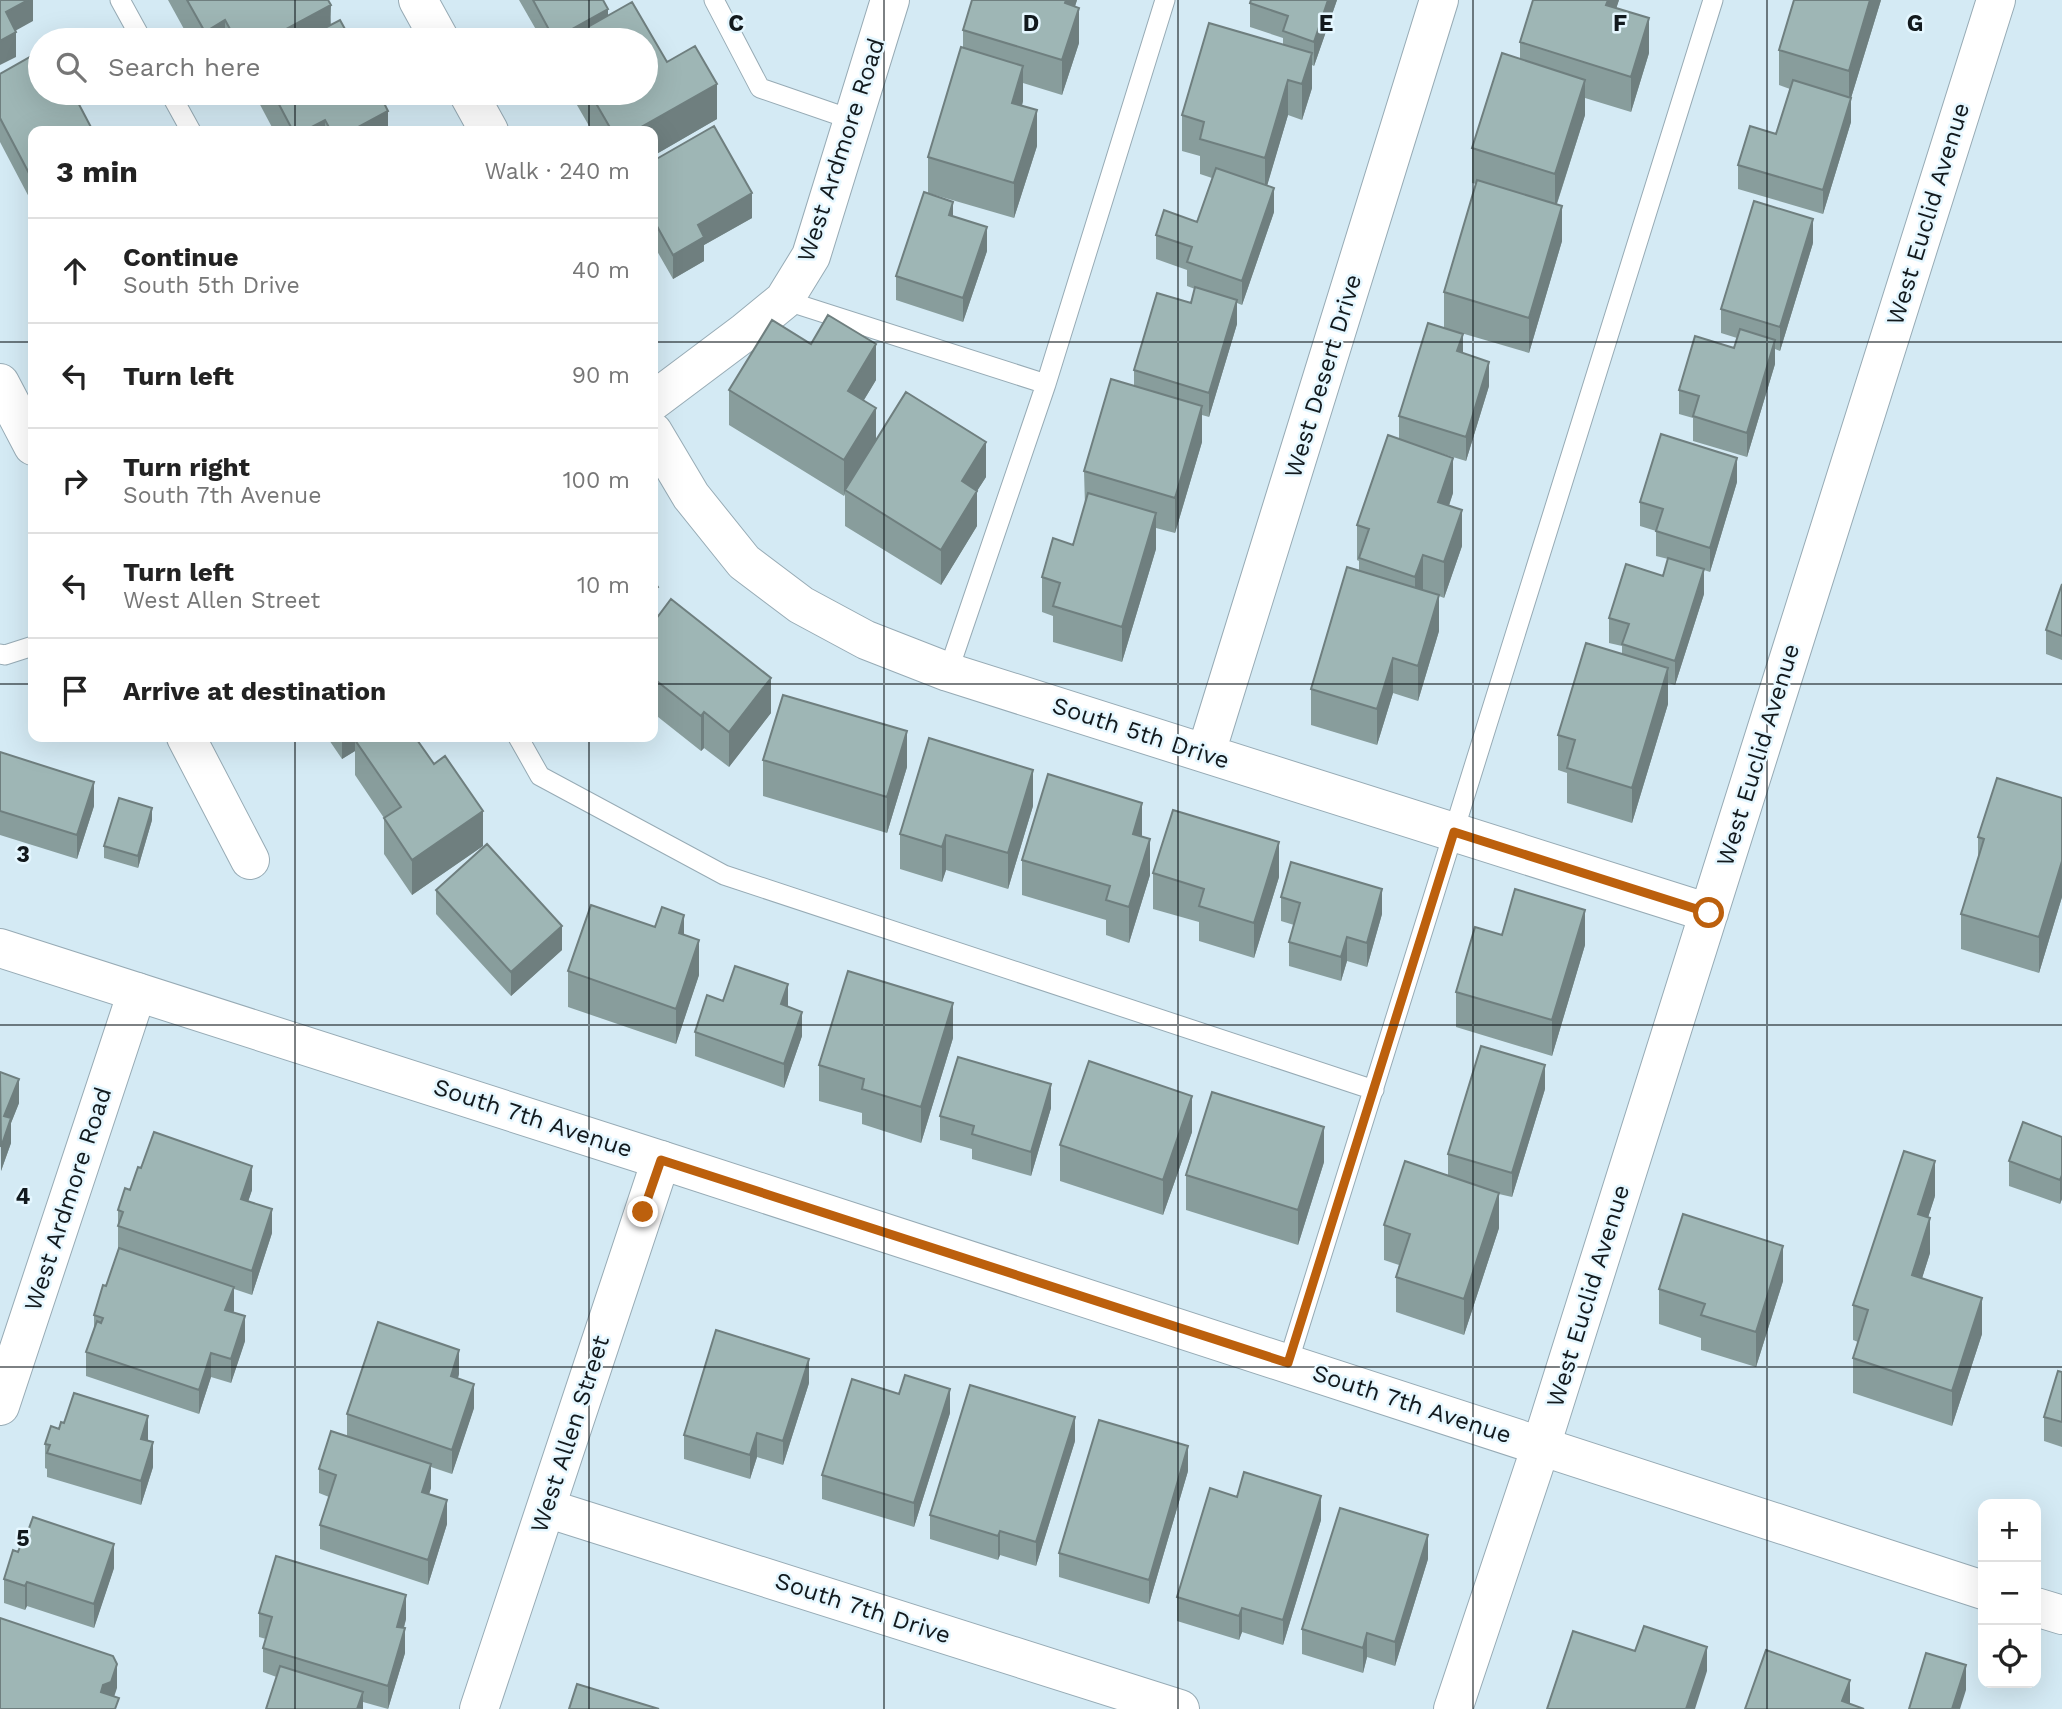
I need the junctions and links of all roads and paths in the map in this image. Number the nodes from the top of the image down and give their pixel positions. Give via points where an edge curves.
1 (120, 0) edge
2 (418, 0) edge
3 (714, 0) edge
4 (890, 0) edge
5 (1165, 0) edge
6 (1439, 0) edge
7 (1713, 0) edge
8 (1996, 0) edge
9 (135, 28) edge
10 (433, 28) edge
11 (177, 105) edge
12 (475, 105) edge
13 (853, 120) junction
14 (188, 126) edge
15 (486, 126) edge
16 (784, 300) junction
17 (0, 383) edge
18 (1046, 384) junction
19 (658, 397) edge
20 (28, 436) edge
21 (658, 440) edge
22 (28, 648) edge
23 (0, 653) edge
24 (948, 671) junction
25 (189, 742) edge
26 (521, 742) edge
27 (1206, 753) junction
28 (1454, 832) junction
29 (250, 860) dead end
30 (1709, 913) junction
31 (0, 948) edge
32 (137, 992) junction
33 (1374, 1090) junction
34 (661, 1160) junction
35 (1288, 1363) junction
36 (0, 1406) edge
37 (1541, 1446) junction
38 (547, 1508) junction
39 (1978, 1588) edge
40 (2041, 1609) edge
41 (2062, 1615) edge
42 (479, 1709) edge
43 (1180, 1709) edge
44 (1453, 1709) edge

1 - 9 lane
2 - 10 street
3 - 13 lane via 760,88
4 - 13 street, West Ardmore Road
5 - 18 lane
6 - 27 street, West Desert Drive
7 - 28 lane
8 - 30 street, West Euclid Avenue
11 - 14 lane
12 - 15 street
13 - 16 street, West Ardmore Road via 811,256
16 - 18 lane
16 - 19 street, West Ardmore Road
17 - 20 street
18 - 24 lane
21 - 24 street, South 5th Drive via 691,496 744,562 801,605 866,640
22 - 23 lane
24 - 27 street, South 5th Drive
25 - 29 street
26 - 33 lane via 540,776 724,875
27 - 28 street, South 5th Drive
28 - 30 street, South 5th Drive
28 - 33 lane
30 - 37 street, West Euclid Avenue
31 - 32 street, South 7th Avenue
32 - 34 street, South 7th Avenue
32 - 36 street, West Ardmore Road
33 - 35 lane
34 - 35 street, South 7th Avenue
34 - 38 street, West Allen Street
35 - 37 street, South 7th Avenue
37 - 39 street, South 7th Avenue
37 - 44 street, West Euclid Avenue
38 - 42 street, West Allen Street
38 - 43 street, South 7th Drive
40 - 41 street

